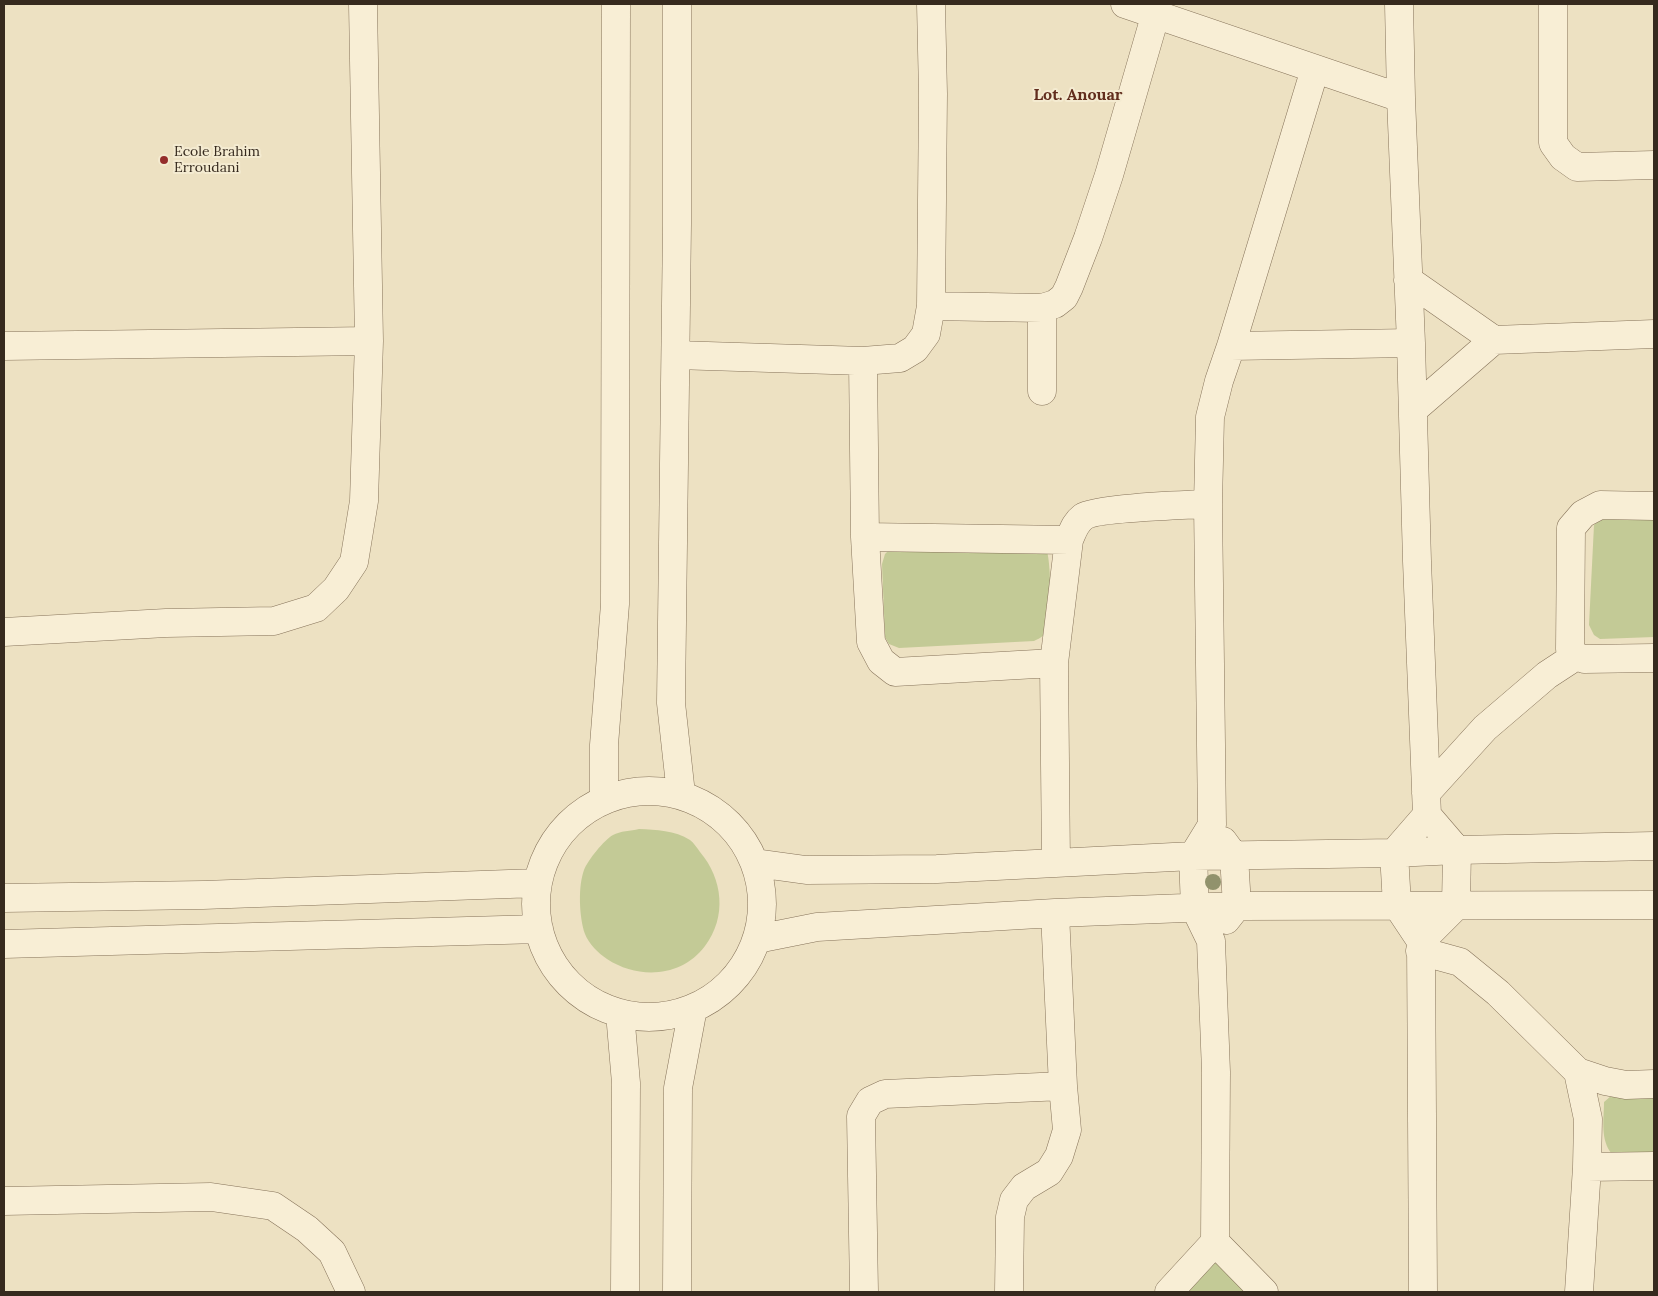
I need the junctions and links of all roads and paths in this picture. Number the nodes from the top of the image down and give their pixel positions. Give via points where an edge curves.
1 (363, 4) edge
2 (616, 4) edge
3 (677, 4) edge
4 (931, 4) edge
5 (1125, 4) edge
6 (1399, 4) edge
7 (1553, 4) edge
8 (1156, 13) junction
9 (1315, 69) junction
10 (1401, 98) junction
11 (1654, 164) edge
12 (1408, 280) junction
13 (931, 306) junction
14 (1042, 308) junction
15 (1654, 334) edge
16 (1494, 340) junction
17 (369, 341) junction
18 (1412, 343) junction
19 (4, 346) edge
20 (1231, 346) junction
21 (676, 355) junction
22 (863, 361) junction
23 (1042, 391) dead end
24 (1413, 410) junction
25 (1208, 504) junction
26 (1654, 506) edge
27 (865, 538) junction
28 (1069, 540) junction
29 (4, 632) edge
30 (1576, 656) junction
31 (1654, 658) edge
32 (1054, 663) junction
33 (681, 794) junction
34 (604, 798) junction
35 (1426, 804) junction
36 (1212, 825) junction
37 (1654, 846) edge
38 (1457, 850) junction
39 (1394, 853) junction
40 (1193, 856) junction
41 (1234, 856) junction
42 (755, 863) junction
43 (1056, 863) junction
44 (537, 883) junction
45 (4, 898) edge
46 (1397, 905) junction
47 (1654, 905) edge
48 (1237, 906) junction
49 (1456, 906) junction
50 (1195, 908) junction
51 (1056, 913) junction
52 (539, 929) junction
53 (756, 939) junction
54 (1211, 941) junction
55 (4, 944) edge
56 (1420, 946) junction
57 (693, 1008) junction
58 (620, 1013) junction
59 (1578, 1072) junction
60 (1654, 1084) edge
61 (1063, 1086) junction
62 (1654, 1166) edge
63 (1587, 1167) junction
64 (4, 1201) edge
65 (1215, 1242) junction
66 (351, 1292) edge
67 (625, 1292) edge
68 (678, 1292) edge
69 (864, 1292) edge
70 (1009, 1292) edge
71 (1169, 1292) edge
72 (1264, 1292) edge
73 (1423, 1292) edge
74 (1579, 1292) edge

1 - 17 street
2 - 34 street via 615,604 604,745
3 - 21 street
4 - 13 street
5 - 8 street
6 - 10 street
7 - 11 street via 1553,143 1563,157 1577,167
8 - 9 street
8 - 14 street via 1110,175 1088,238 1064,297
9 - 10 street
9 - 20 street
10 - 12 street
12 - 16 street
12 - 18 street
13 - 14 street
13 - 22 street via 926,334 915,349 900,358
14 - 23 street
15 - 16 street
16 - 24 street
17 - 19 street
17 - 29 street via 364,501 354,562 336,589 316,608 274,621
18 - 20 street
18 - 24 street
20 - 25 street via 1210,417
21 - 22 street
21 - 33 street via 670,703
22 - 27 street
24 - 35 street
25 - 28 street via 1085,515 1075,525
25 - 36 street
26 - 30 street via 1600,505 1583,514 1571,528 1570,649
27 - 28 street
27 - 32 street via 871,642 881,661 896,672
28 - 32 street
30 - 31 street via 1584,659
30 - 35 street via 1547,675 1485,728
32 - 43 street
33 - 34 street via 642,789
33 - 42 street via 712,809 738,832
34 - 44 street via 573,818 550,848
35 - 38 street
35 - 39 street
36 - 40 street
36 - 41 street
37 - 38 street
38 - 39 street
38 - 49 street
39 - 41 street
39 - 46 street
40 - 41 street
40 - 43 street
40 - 50 street
41 - 48 street
42 - 43 street via 806,870 937,869
42 - 53 street via 762,901
44 - 45 street
44 - 52 street
46 - 48 street
46 - 49 street
46 - 56 street
47 - 49 street
48 - 50 street
48 - 54 street
49 - 56 street
50 - 51 street
50 - 54 street
51 - 53 street via 818,927
51 - 61 street
52 - 55 street
52 - 58 street via 547,953 576,991 597,1005
53 - 57 street via 743,968 721,991
54 - 65 street via 1216,1072
56 - 59 street via 1460,962 1498,993
56 - 73 street
57 - 58 street via 661,1016
57 - 68 street via 678,1088
58 - 67 street via 626,1083
59 - 60 street via 1626,1085
59 - 63 street via 1588,1119
61 - 69 street via 885,1094 870,1102 861,1116
61 - 70 street via 1067,1130 1059,1156 1049,1172 1024,1187 1014,1200 1010,1217
62 - 63 street
63 - 74 street
64 - 66 street via 211,1197 273,1206 307,1229 332,1252
65 - 71 street
65 - 72 street

